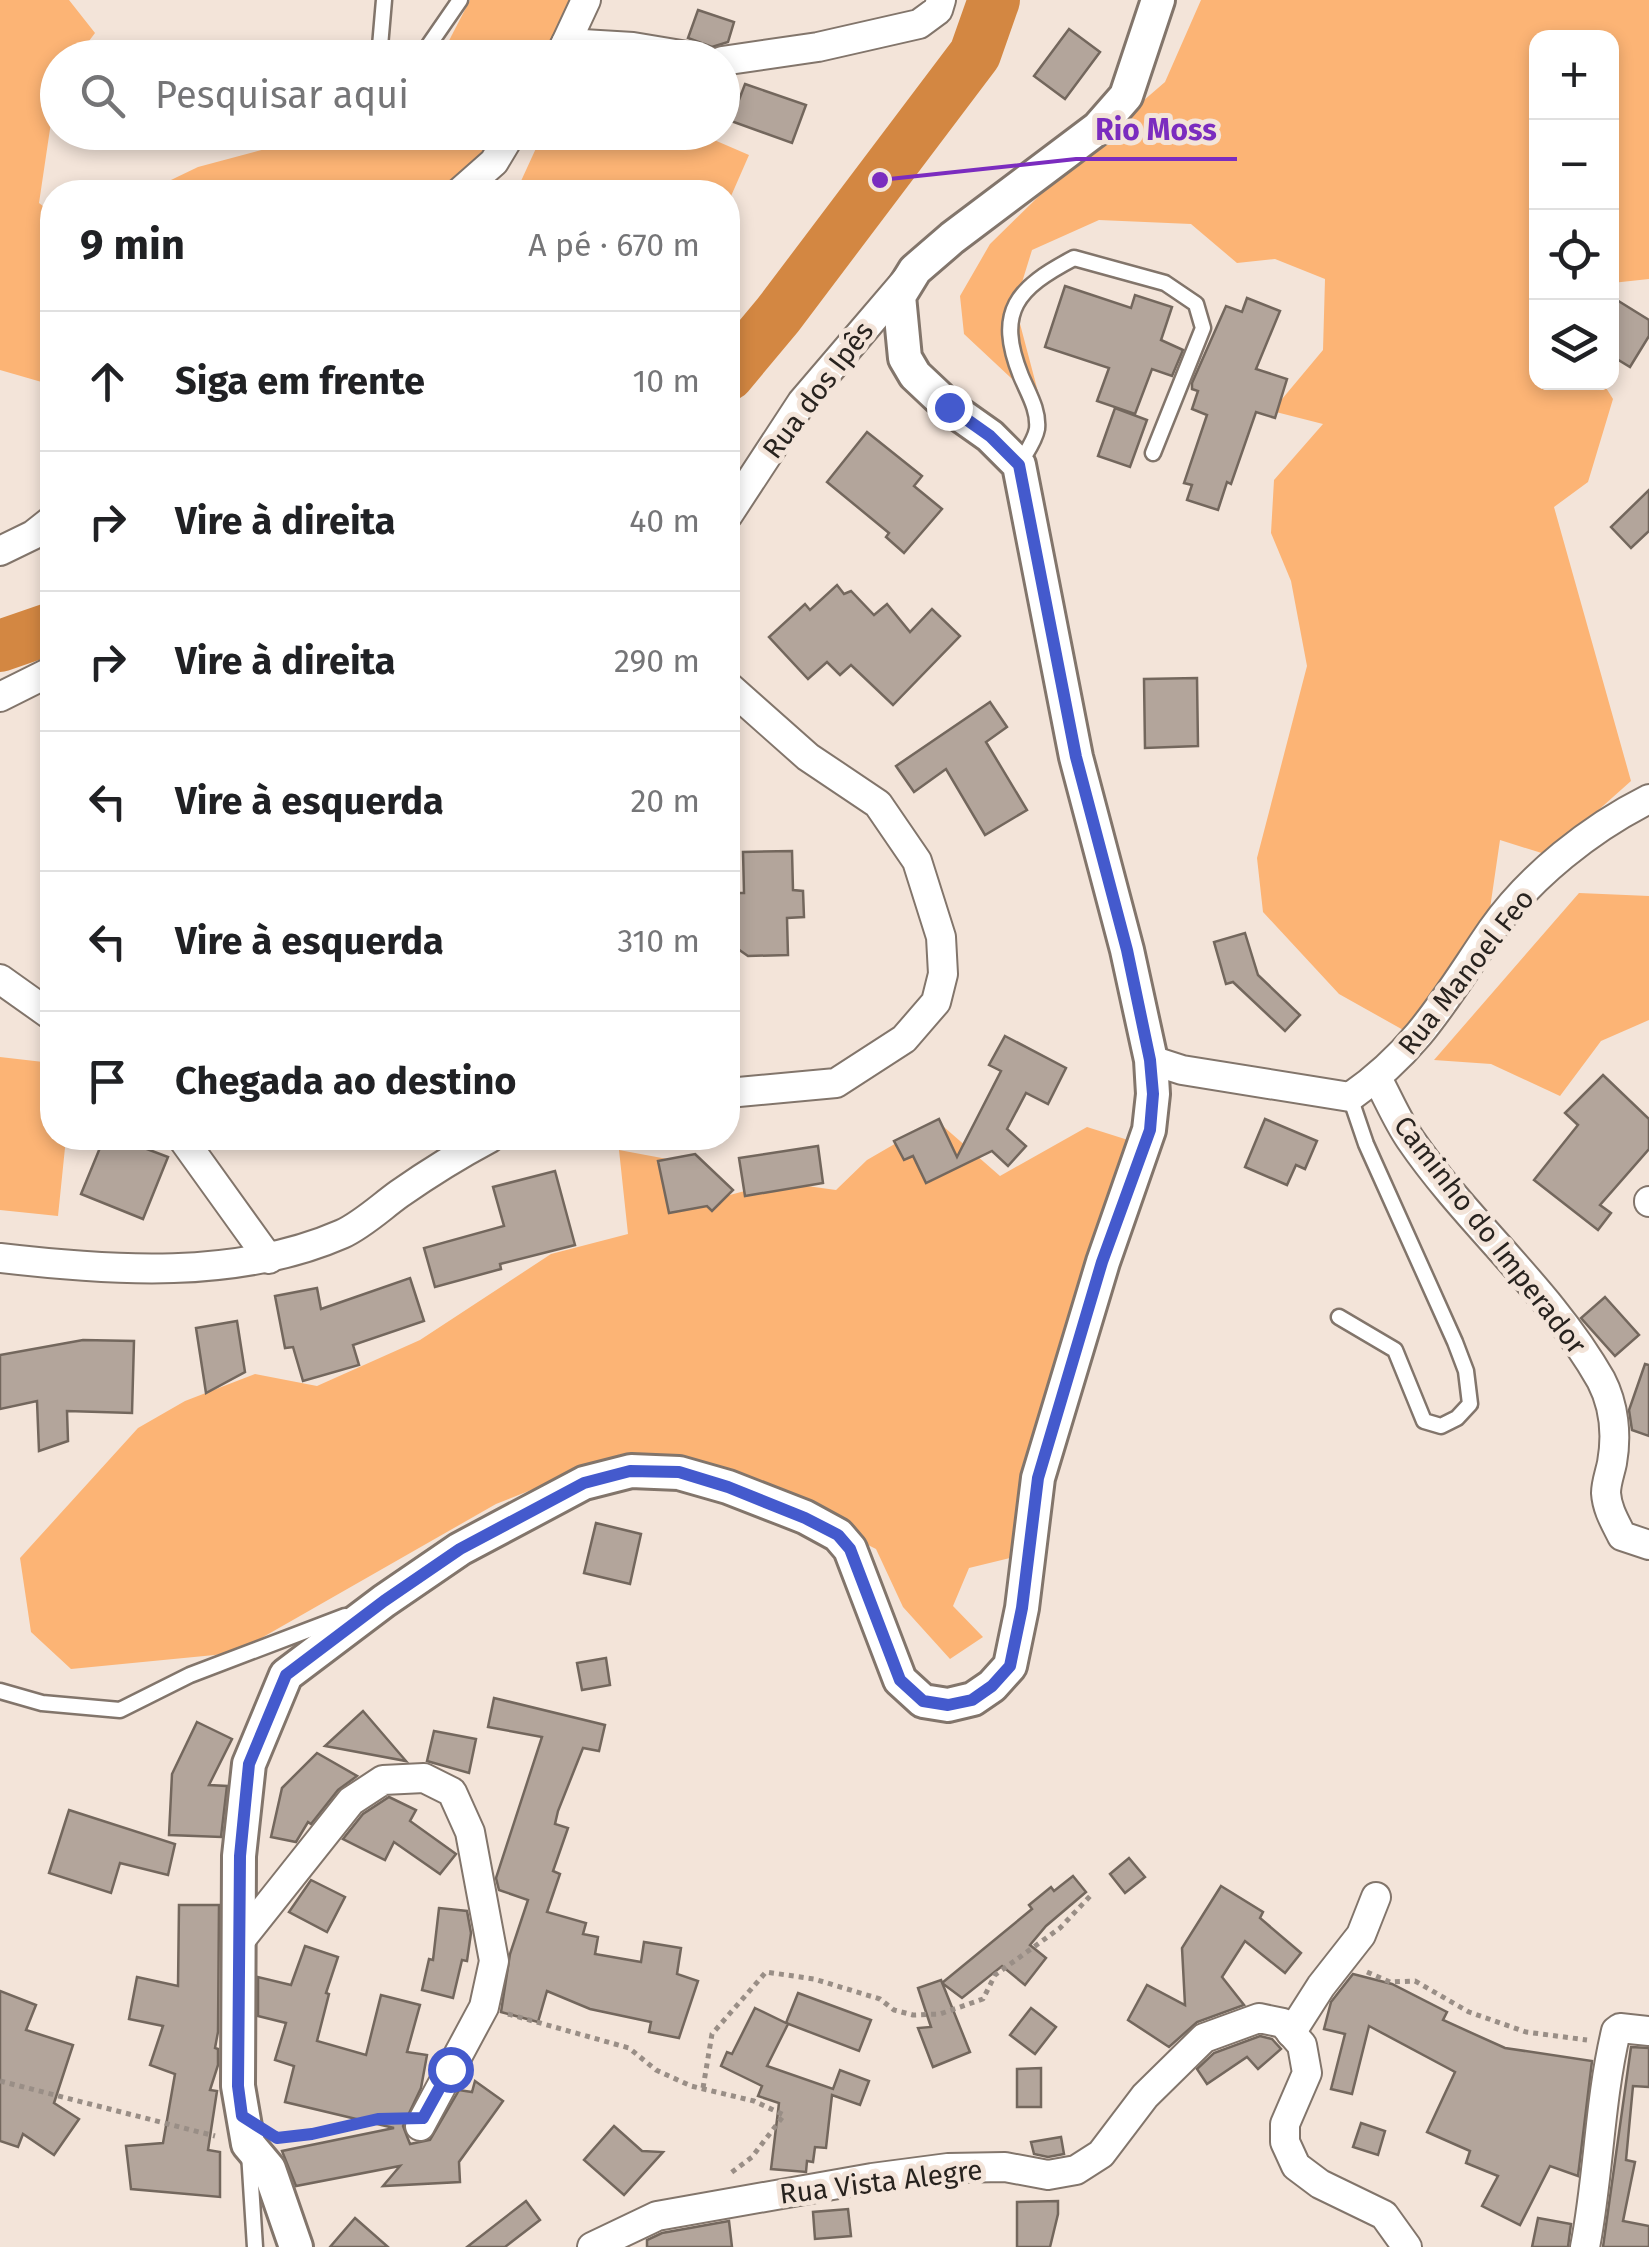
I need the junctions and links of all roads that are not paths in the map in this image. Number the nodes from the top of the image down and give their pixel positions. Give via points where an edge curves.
1 (384, 0) edge
2 (460, 0) edge
3 (586, 0) edge
4 (941, 0) edge
5 (1158, 0) edge
6 (381, 40) edge
7 (432, 40) edge
8 (567, 40) edge
9 (740, 58) edge
10 (501, 150) edge
11 (474, 180) edge
12 (915, 270) junction
13 (1153, 454) dead end
14 (1019, 465) junction
15 (740, 497) edge
16 (40, 529) edge
17 (0, 551) edge
18 (40, 676) edge
19 (0, 697) edge
20 (740, 697) edge
21 (1649, 799) edge
22 (0, 979) edge
23 (40, 1007) edge
24 (1150, 1060) junction
25 (1376, 1078) junction
26 (740, 1092) edge
27 (1350, 1097) junction
28 (191, 1150) edge
29 (467, 1150) edge
30 (0, 1258) edge
31 (269, 1259) junction
32 (1339, 1317) dead end
33 (1649, 1545) edge
34 (384, 1601) junction
35 (0, 1691) edge
36 (1376, 1897) dead end
37 (239, 1942) junction
38 (1649, 2031) edge
39 (1291, 2033) junction
40 (422, 2122) road end
41 (245, 2130) junction
42 (256, 2247) edge
43 (296, 2247) edge
44 (592, 2247) edge
45 (1406, 2247) edge
46 (1585, 2247) edge

1 - 6 lane
2 - 7 lane
3 - 8 street
4 - 9 street via 918,24
5 - 12 street via 1126,96 1098,128
10 - 11 street
12 - 14 street via 899,296 910,366
12 - 15 street, Rua dos Ipês via 802,402
13 - 14 lane via 1202,328 1196,304 1165,283 1074,258 1036,278 1010,315 1012,350 1036,409 1037,431
14 - 24 street via 1076,757
16 - 17 street
18 - 19 street
20 - 26 street via 808,757 878,804 917,862 941,937 943,974 936,1002 904,1038 836,1083
21 - 25 street, Rua Manoel Feo via 1607,820 1548,870 1494,927 1418,1037
22 - 23 street
24 - 27 street
24 - 34 street via 1150,1130 1102,1262 1038,1478 1010,1666 992,1686 972,1700 923,1701 900,1680 850,1549 838,1535 679,1472 630,1471 584,1483 460,1549
25 - 27 street, Rua Manoel Feo
25 - 33 street, Caminho do Imperador via 1410,1138 1539,1291 1600,1380 1614,1431 1608,1503 1622,1536
27 - 32 lane via 1455,1342 1470,1404 1441,1426 1424,1421 1395,1350
28 - 31 street
29 - 31 street via 345,1232
30 - 31 street via 84,1268
34 - 35 lane via 190,1675 120,1710 42,1703
34 - 37 street via 286,1675 249,1764
36 - 39 street via 1360,1935
37 - 40 street via 350,1800 384,1780 424,1778 452,1792 470,1832 494,1961 484,2007
37 - 41 street via 238,2086
38 - 46 street via 1616,2031
39 - 44 street, Rua Vista Alegre via 1283,2023 1259,2018 1204,2038 1144,2096 1101,2154 1076,2170 1048,2176 1005,2167 948,2168 694,2208 657,2216
39 - 45 street via 1302,2045 1307,2072 1285,2124 1296,2166 1384,2214
41 - 42 lane
41 - 43 street via 268,2169

